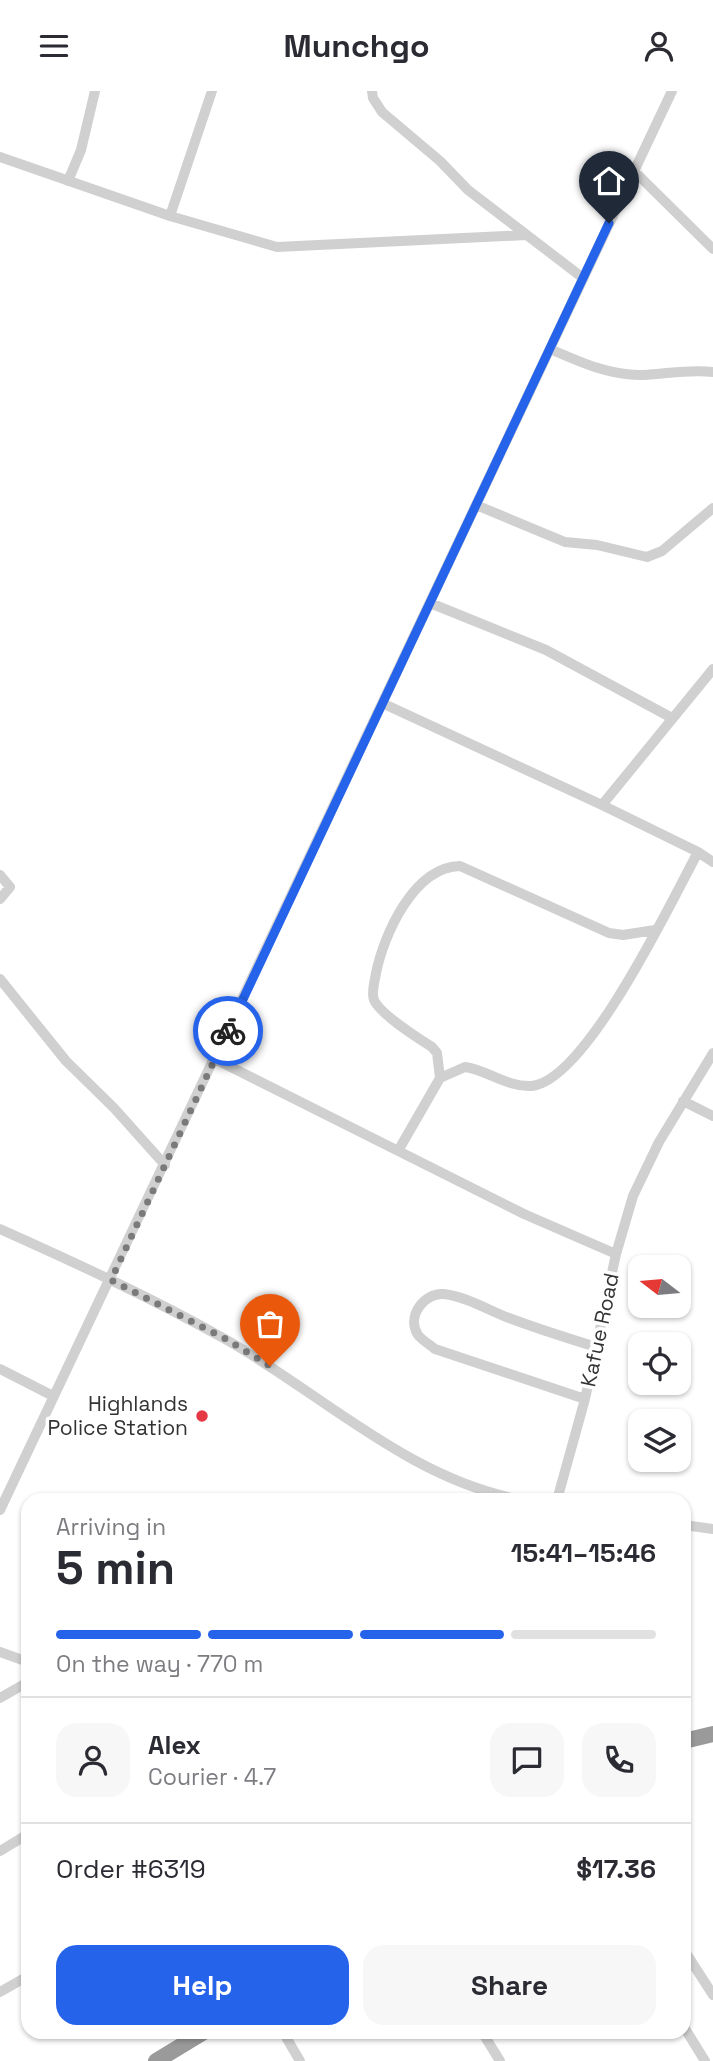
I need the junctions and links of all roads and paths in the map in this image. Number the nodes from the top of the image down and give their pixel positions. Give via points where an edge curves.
1 (94, 91) edge
2 (212, 91) edge
3 (372, 91) edge
4 (672, 91) edge
5 (0, 157) edge
6 (634, 171) junction
7 (68, 181) junction
8 (170, 216) junction
9 (527, 235) junction
10 (713, 250) edge
11 (583, 278) junction
12 (550, 349) junction
13 (713, 372) edge
14 (476, 505) junction
15 (713, 508) edge
16 (430, 603) junction
17 (713, 669) edge
18 (382, 703) junction
19 (672, 718) junction
20 (602, 805) junction
21 (713, 846) edge
22 (705, 857) edge
23 (0, 875) edge
24 (0, 899) edge
25 (655, 930) junction
26 (0, 979) edge
27 (713, 1053) edge
28 (215, 1059) junction
29 (440, 1078) junction
30 (683, 1101) junction
31 (713, 1116) edge
32 (398, 1151) junction
33 (165, 1165) junction
34 (0, 1229) edge
35 (616, 1254) junction
36 (111, 1280) junction
37 (596, 1347) junction
38 (0, 1369) edge
39 (53, 1396) junction
40 (585, 1399) junction
41 (501, 1493) edge
42 (559, 1493) edge
43 (0, 1510) edge
44 (691, 1526) edge
45 (713, 1529) edge
46 (0, 1652) edge
47 (21, 1660) edge
48 (21, 1686) edge
49 (0, 1698) edge
50 (713, 1734) edge
51 (691, 1739) edge
52 (21, 1838) edge
53 (0, 1851) edge
54 (691, 1961) edge
55 (21, 1980) edge
56 (0, 1992) edge
57 (713, 1995) edge
58 (691, 2038) edge
59 (192, 2039) edge
60 (287, 2039) edge
61 (486, 2039) edge
62 (156, 2061) edge
63 (300, 2061) edge
64 (500, 2061) edge
65 (705, 2061) edge

1 - 7 street
2 - 8 street
3 - 9 street via 393,123
4 - 6 street
5 - 7 street
6 - 10 street
6 - 11 street
7 - 8 street
8 - 9 street via 276,247
9 - 11 street
11 - 12 street
12 - 13 street via 615,373
12 - 14 street
14 - 15 street via 565,542 647,557 663,551
14 - 16 street
16 - 18 street
16 - 19 street via 547,650
17 - 19 street
18 - 20 street
18 - 28 street
19 - 20 street
20 - 22 street
21 - 22 street
22 - 25 street
23 - 24 street via 10,887
25 - 29 street via 598,1028 572,1061 547,1082 530,1086 506,1082 465,1066
25 - 29 street via 609,933 460,866 438,872 402,906 388,933 373,989 374,1000 384,1010 437,1053
26 - 33 street via 66,1061
27 - 30 street, Kafue Road
28 - 32 street
28 - 33 street
29 - 32 street
30 - 31 street
30 - 35 street, Kafue Road via 641,1178
32 - 35 street
33 - 36 street
34 - 36 street
35 - 37 street, Kafue Road
36 - 39 street
36 - 41 street via 224,1338 397,1450 439,1472
37 - 40 street, Kafue Road
37 - 40 street via 441,1294 420,1304 415,1320 418,1335 435,1349
38 - 39 street
39 - 43 street
40 - 42 street, Kafue Road
44 - 45 street
46 - 47 street
48 - 49 street
50 - 51 highway
52 - 53 street
54 - 57 street
55 - 56 street
58 - 65 street
59 - 62 highway
60 - 63 street
61 - 64 street

